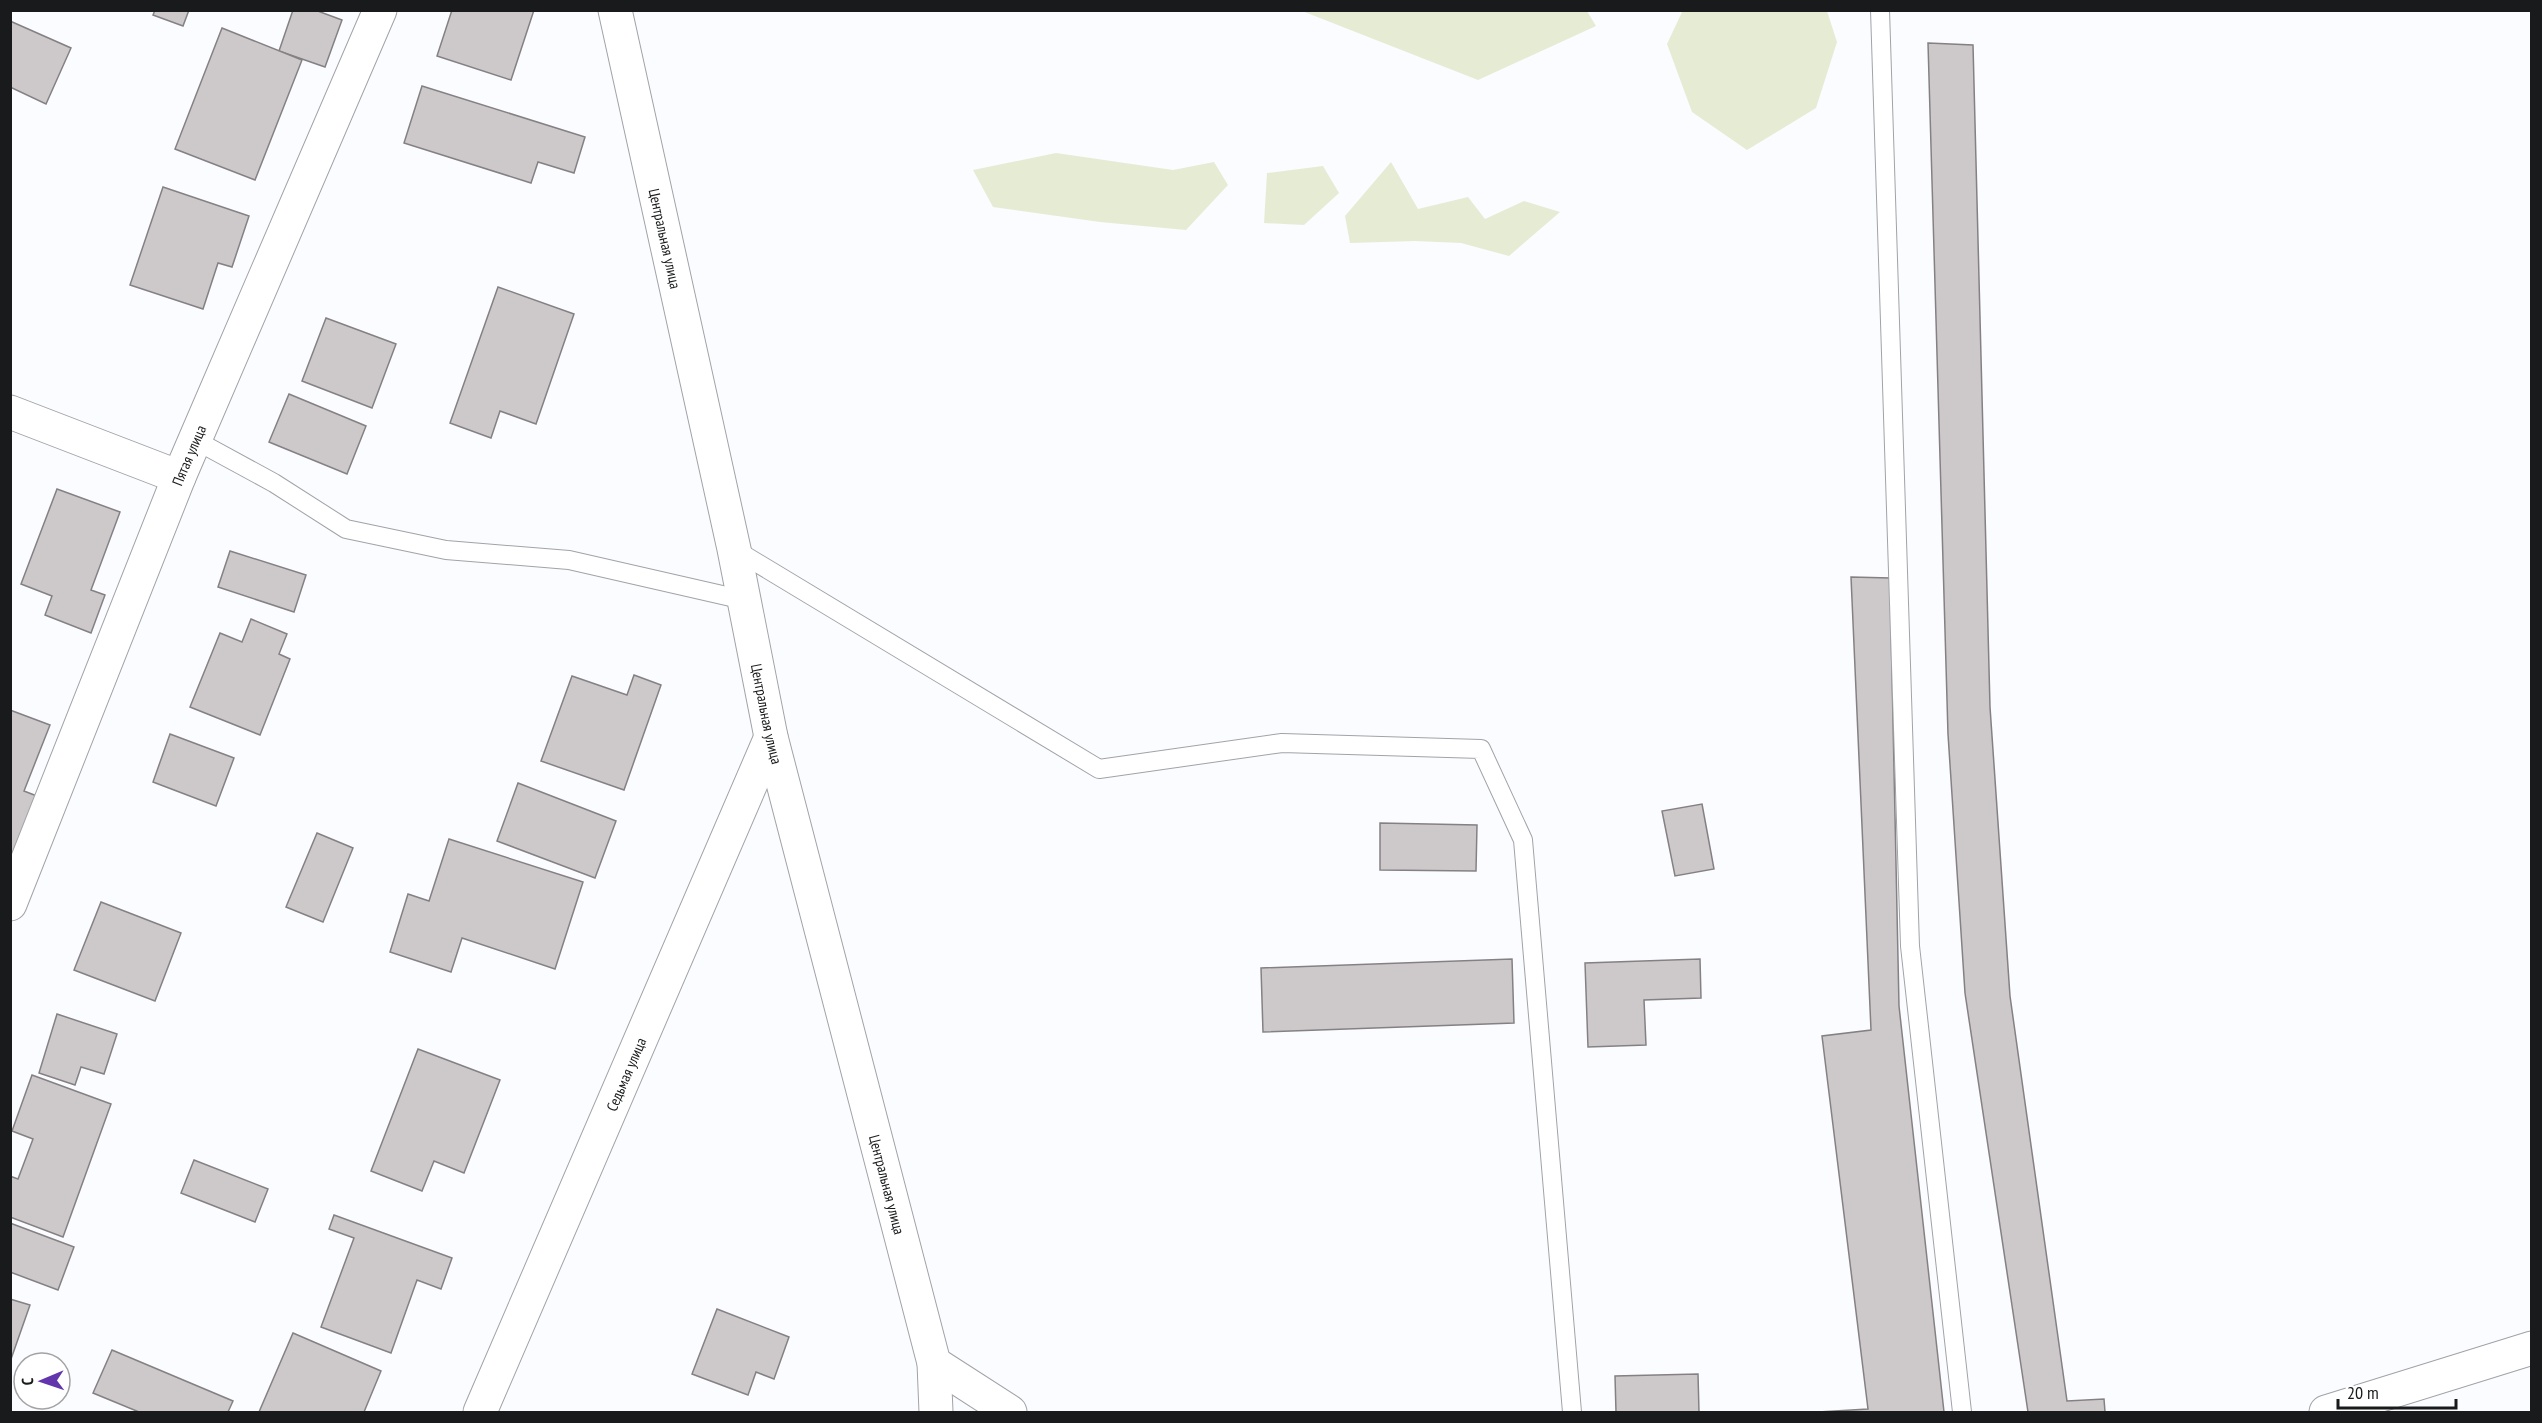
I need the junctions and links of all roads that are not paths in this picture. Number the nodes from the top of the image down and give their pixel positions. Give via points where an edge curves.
1 (380, 10) edge
2 (615, 10) edge
3 (1880, 10) edge
4 (10, 412) edge
5 (195, 440) junction
6 (179, 477) junction
7 (734, 549) junction
8 (744, 600) junction
9 (771, 737) junction
10 (10, 904) edge
11 (2532, 1348) edge
12 (934, 1363) junction
13 (480, 1413) edge
14 (936, 1413) edge
15 (1011, 1413) edge
16 (1572, 1413) edge
17 (1962, 1413) edge
18 (2326, 1413) edge

1 - 5 street, Пятая улица
2 - 7 street, Центральная улица
3 - 17 lane via 1910,946
4 - 6 street
5 - 6 street, Пятая улица
5 - 8 lane via 346,530 446,550 569,560
6 - 10 street, Пятая улица
7 - 8 street, Центральная улица
7 - 16 lane via 1099,770 1282,743 1481,750 1523,840
8 - 9 street, Центральная улица
9 - 12 street, Центральная улица
9 - 13 street, Седьмая улица
11 - 18 street
12 - 14 street, Центральная улица
12 - 15 street

